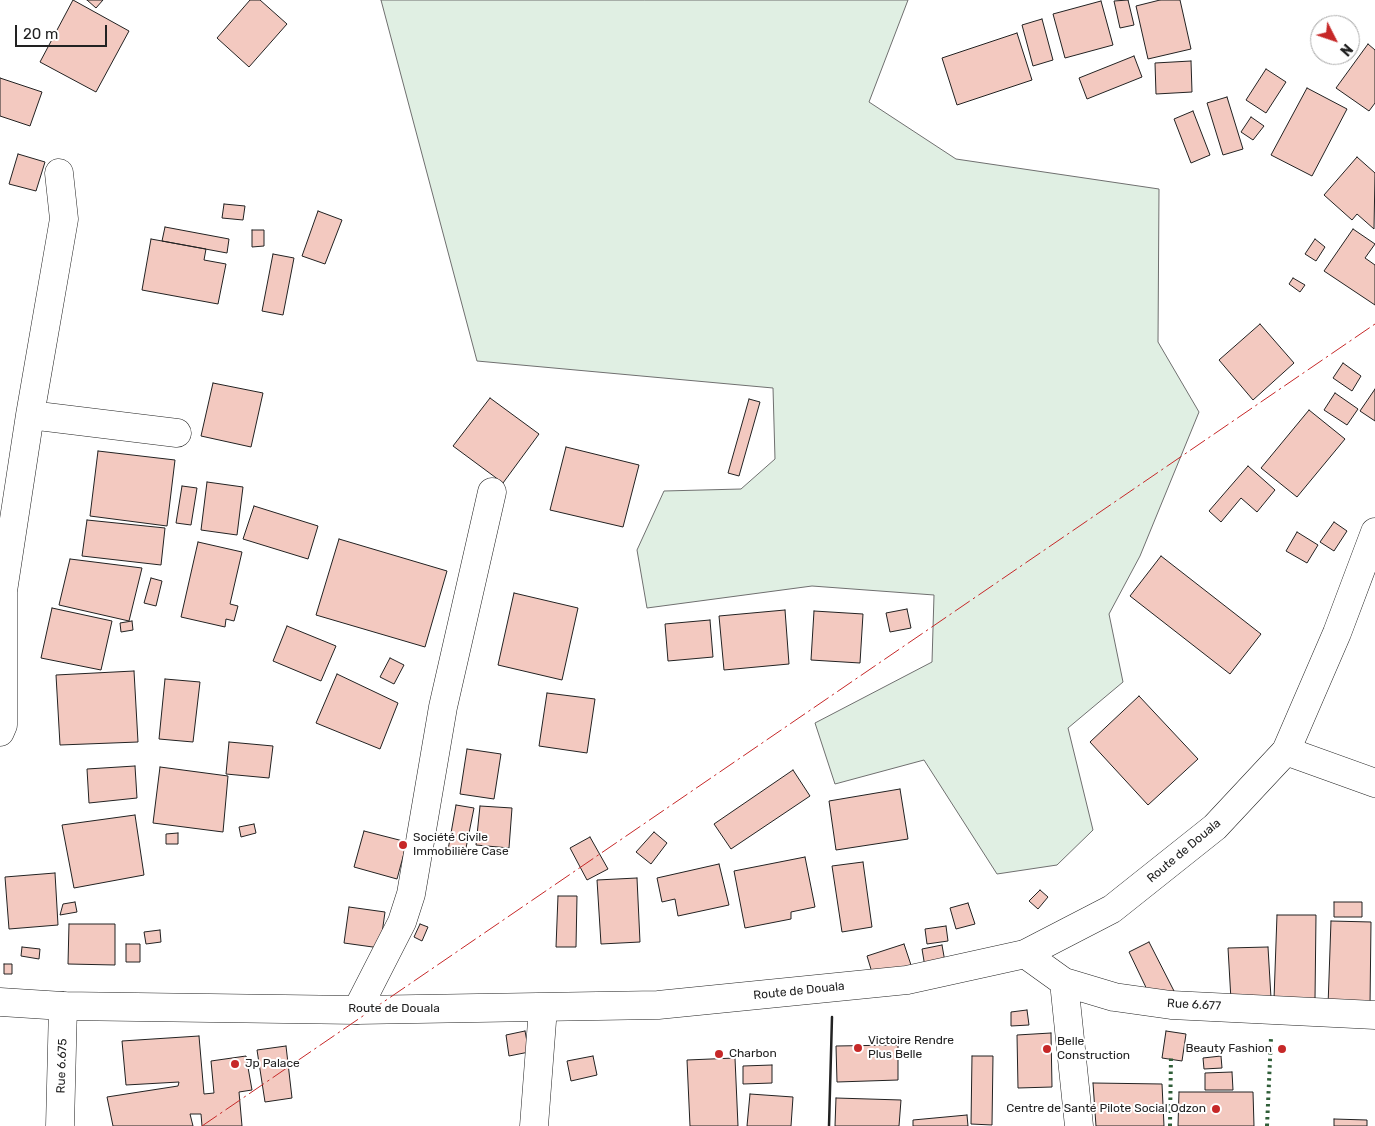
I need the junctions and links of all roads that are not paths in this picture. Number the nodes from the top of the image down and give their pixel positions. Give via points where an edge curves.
1 (59, 173) dead end
2 (30, 415) junction
3 (177, 433) dead end
4 (492, 492) dead end
5 (1375, 532) edge
6 (2, 575) edge
7 (0, 732) edge
8 (1286, 751) junction
9 (1375, 783) edge
10 (1025, 954) junction
11 (1064, 982) junction
12 (0, 1002) edge
13 (63, 1006) junction
14 (543, 1008) junction
15 (357, 1010) junction
16 (1375, 1015) edge
17 (60, 1126) edge
18 (534, 1126) edge
19 (1079, 1126) edge

1 - 2 main road via 64,219
2 - 3 main road
2 - 6 main road
4 - 15 main road via 442,707 411,894 402,922
5 - 8 main road, Route de Douala via 1337,633
6 - 7 main road via 4,725
8 - 9 main road
8 - 10 main road, Route de Douala via 1215,827 1112,909
10 - 11 main road, Rue 6.677
10 - 14 main road, Route de Douala via 907,980 658,1005
11 - 16 main road, Rue 6.677 via 1114,997 1171,1005
11 - 19 main road
12 - 13 main road, Route de Douala
13 - 15 main road, Route de Douala
13 - 17 main road, Rue 6.675
14 - 15 main road, Route de Douala
14 - 18 main road

